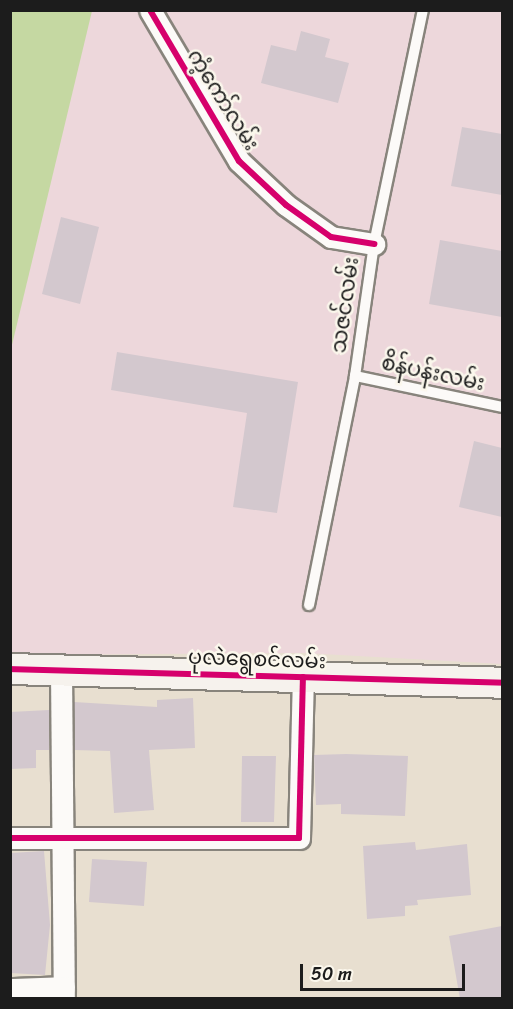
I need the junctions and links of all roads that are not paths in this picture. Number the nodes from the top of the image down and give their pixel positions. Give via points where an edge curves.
1 (150, 10) edge
2 (423, 10) edge
3 (374, 244) junction
4 (355, 376) junction
5 (502, 407) edge
6 (309, 605) dead end
7 (10, 669) edge
8 (61, 670) junction
9 (303, 677) junction
10 (502, 683) edge
11 (10, 838) edge
12 (62, 840) junction
13 (10, 989) edge
14 (64, 993) edge

1 - 3 street, ကံ့ကော်လမ်း via 239,161 286,205 331,237
2 - 3 lane, သဇင်လမ်း
3 - 4 lane, သဇင်လမ်း
4 - 5 lane, စိန်ပန်းလမ်း
4 - 6 lane, သဇင်လမ်း
7 - 8 street, ပုလဲရွေစင်လမ်း
8 - 9 street, ပုလဲရွေစင်လမ်း
8 - 12 street
9 - 10 street, ပုလဲရွေစင်လမ်း
9 - 12 street via 299,838
11 - 12 street
12 - 14 street
13 - 14 street

